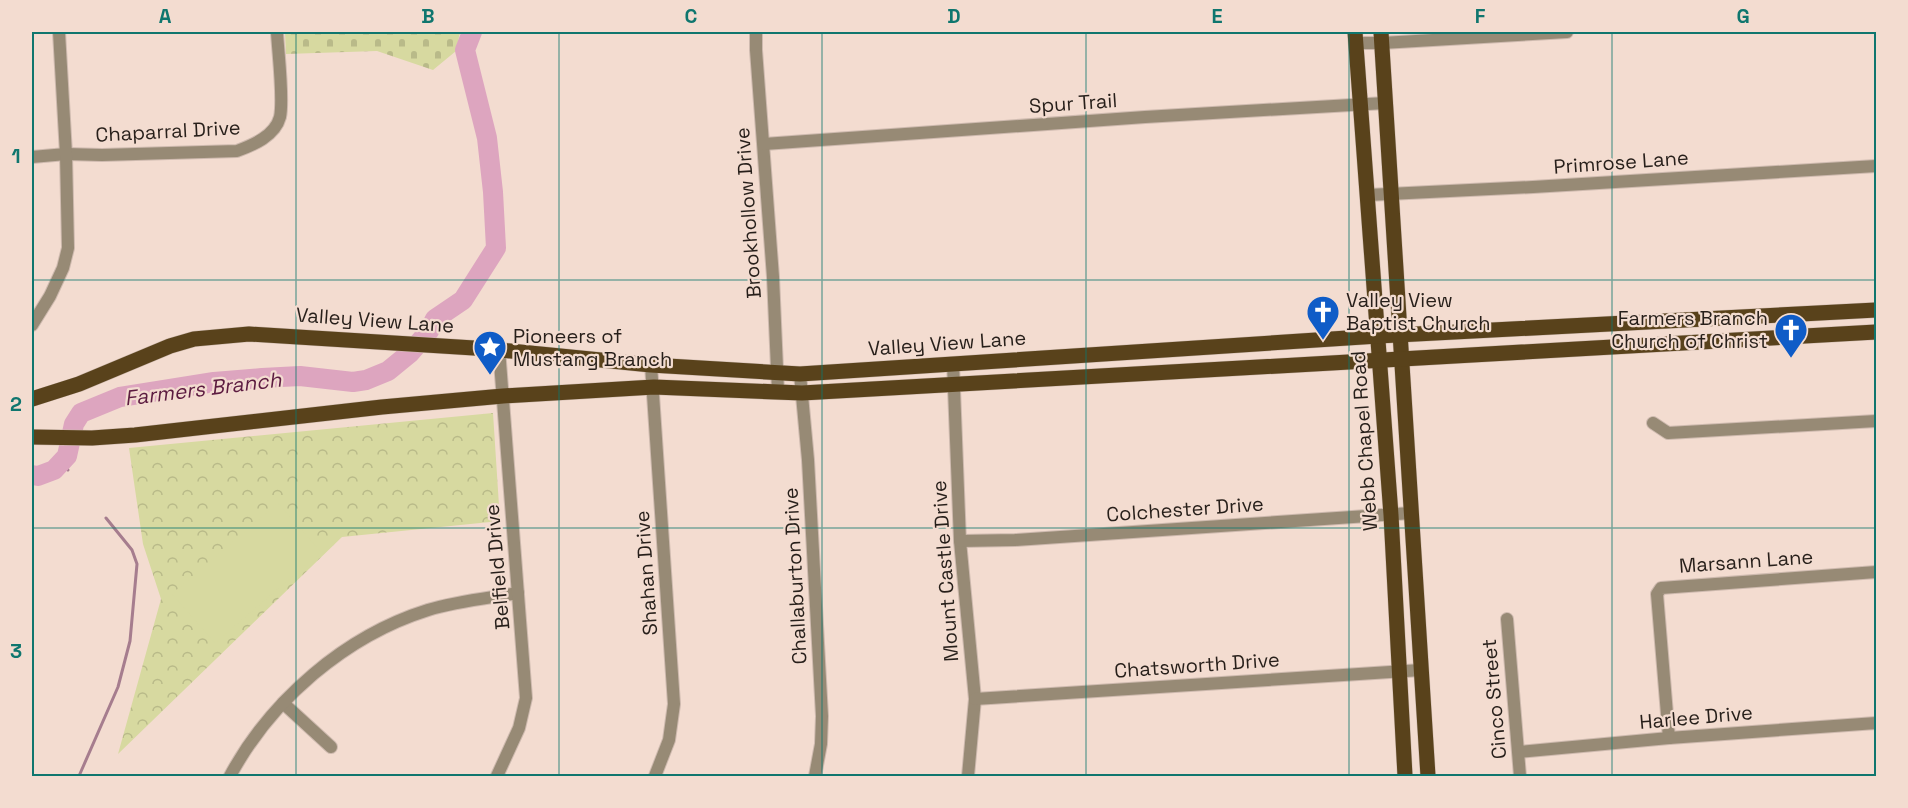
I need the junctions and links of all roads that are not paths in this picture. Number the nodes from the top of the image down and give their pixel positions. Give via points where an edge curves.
1 (59, 32) edge
2 (277, 32) edge
3 (756, 32) edge
4 (1567, 32) edge
5 (1356, 37) edge
6 (1381, 37) edge
7 (1385, 103) junction
8 (1361, 104) junction
9 (764, 144) junction
10 (66, 154) junction
11 (32, 157) edge
12 (1876, 166) edge
13 (1368, 195) junction
14 (1392, 195) junction
15 (1876, 310) edge
16 (32, 325) edge
17 (1585, 327) junction
18 (1876, 332) edge
19 (1378, 336) junction
20 (1400, 336) junction
21 (1586, 348) junction
22 (499, 349) junction
23 (1402, 358) junction
24 (1378, 360) junction
25 (953, 363) junction
26 (651, 365) junction
27 (776, 372) junction
28 (800, 374) junction
29 (954, 385) junction
30 (654, 387) junction
31 (778, 392) junction
32 (802, 393) junction
33 (503, 396) junction
34 (32, 399) edge
35 (1876, 421) edge
36 (1653, 423) dead end
37 (37, 437) edge
38 (1411, 513) junction
39 (1391, 515) junction
40 (960, 541) junction
41 (1876, 572) edge
42 (518, 593) junction
43 (1507, 619) dead end
44 (1421, 670) junction
45 (1400, 672) junction
46 (975, 699) junction
47 (283, 704) junction
48 (1876, 723) edge
49 (1669, 738) junction
50 (330, 747) dead end
51 (1518, 752) junction
52 (502, 775) edge
53 (230, 777) edge
54 (655, 777) edge
55 (815, 777) edge
56 (968, 777) edge
57 (1405, 777) edge
58 (1428, 777) edge
59 (1520, 777) edge

1 - 10 street
2 - 10 street, Chaparral Drive via 280,118 268,135 254,145 237,151
3 - 9 street, Brookhollow Drive
4 - 6 street
5 - 6 street
5 - 8 main road, Webb Chapel Road
6 - 7 main road
7 - 8 street, Spur Trail
7 - 14 main road
8 - 9 street, Spur Trail
8 - 13 main road, Webb Chapel Road
9 - 27 street, Brookhollow Drive
10 - 11 street, Chaparral Drive
10 - 16 street via 68,248 50,296
12 - 14 street, Primrose Lane
13 - 14 street, Primrose Lane
13 - 19 main road, Webb Chapel Road
14 - 20 main road
15 - 17 main road, Valley View Lane
17 - 20 main road, Valley View Lane
17 - 21 main road
18 - 21 main road, Valley View Lane
19 - 20 main road, Valley View Lane
19 - 24 main road, Webb Chapel Road
19 - 25 main road, Valley View Lane
20 - 23 main road
21 - 23 main road, Valley View Lane
22 - 26 main road, Valley View Lane
22 - 33 street, Belfield Drive
22 - 34 main road, Valley View Lane via 223,335 194,339 140,357 79,384
23 - 24 main road, Valley View Lane
23 - 38 main road
24 - 29 main road, Valley View Lane
24 - 39 main road, Webb Chapel Road
25 - 28 main road, Valley View Lane
25 - 29 street, Mount Castle Drive
26 - 27 main road, Valley View Lane
26 - 30 street, Shahan Drive
27 - 28 main road, Valley View Lane
27 - 31 street, Brookhollow Drive
28 - 32 street, Challaburton Drive
29 - 32 main road, Valley View Lane
29 - 40 street, Mount Castle Drive
30 - 31 main road, Valley View Lane
30 - 33 main road, Valley View Lane
30 - 54 street, Shahan Drive via 674,704 669,740
31 - 32 main road, Valley View Lane
32 - 55 street, Challaburton Drive via 822,716
33 - 37 main road, Valley View Lane via 135,435
33 - 42 street, Belfield Drive
35 - 36 street via 1668,433
38 - 39 street, Colchester Drive
38 - 44 main road
39 - 40 street, Colchester Drive
39 - 45 main road, Webb Chapel Road
40 - 46 street, Mount Castle Drive
41 - 49 street, Marsann Lane via 1661,588 1657,594
42 - 47 street via 429,609 376,630 317,671
42 - 52 street, Belfield Drive via 526,698
43 - 51 street, Cinco Street
44 - 45 street, Chatsworth Drive
44 - 58 main road
45 - 46 street, Chatsworth Drive
45 - 57 main road, Webb Chapel Road
46 - 56 street, Mount Castle Drive
47 - 50 street
47 - 53 street via 244,749
48 - 49 street, Harlee Drive
49 - 51 street, Harlee Drive
51 - 59 street, Cinco Street

